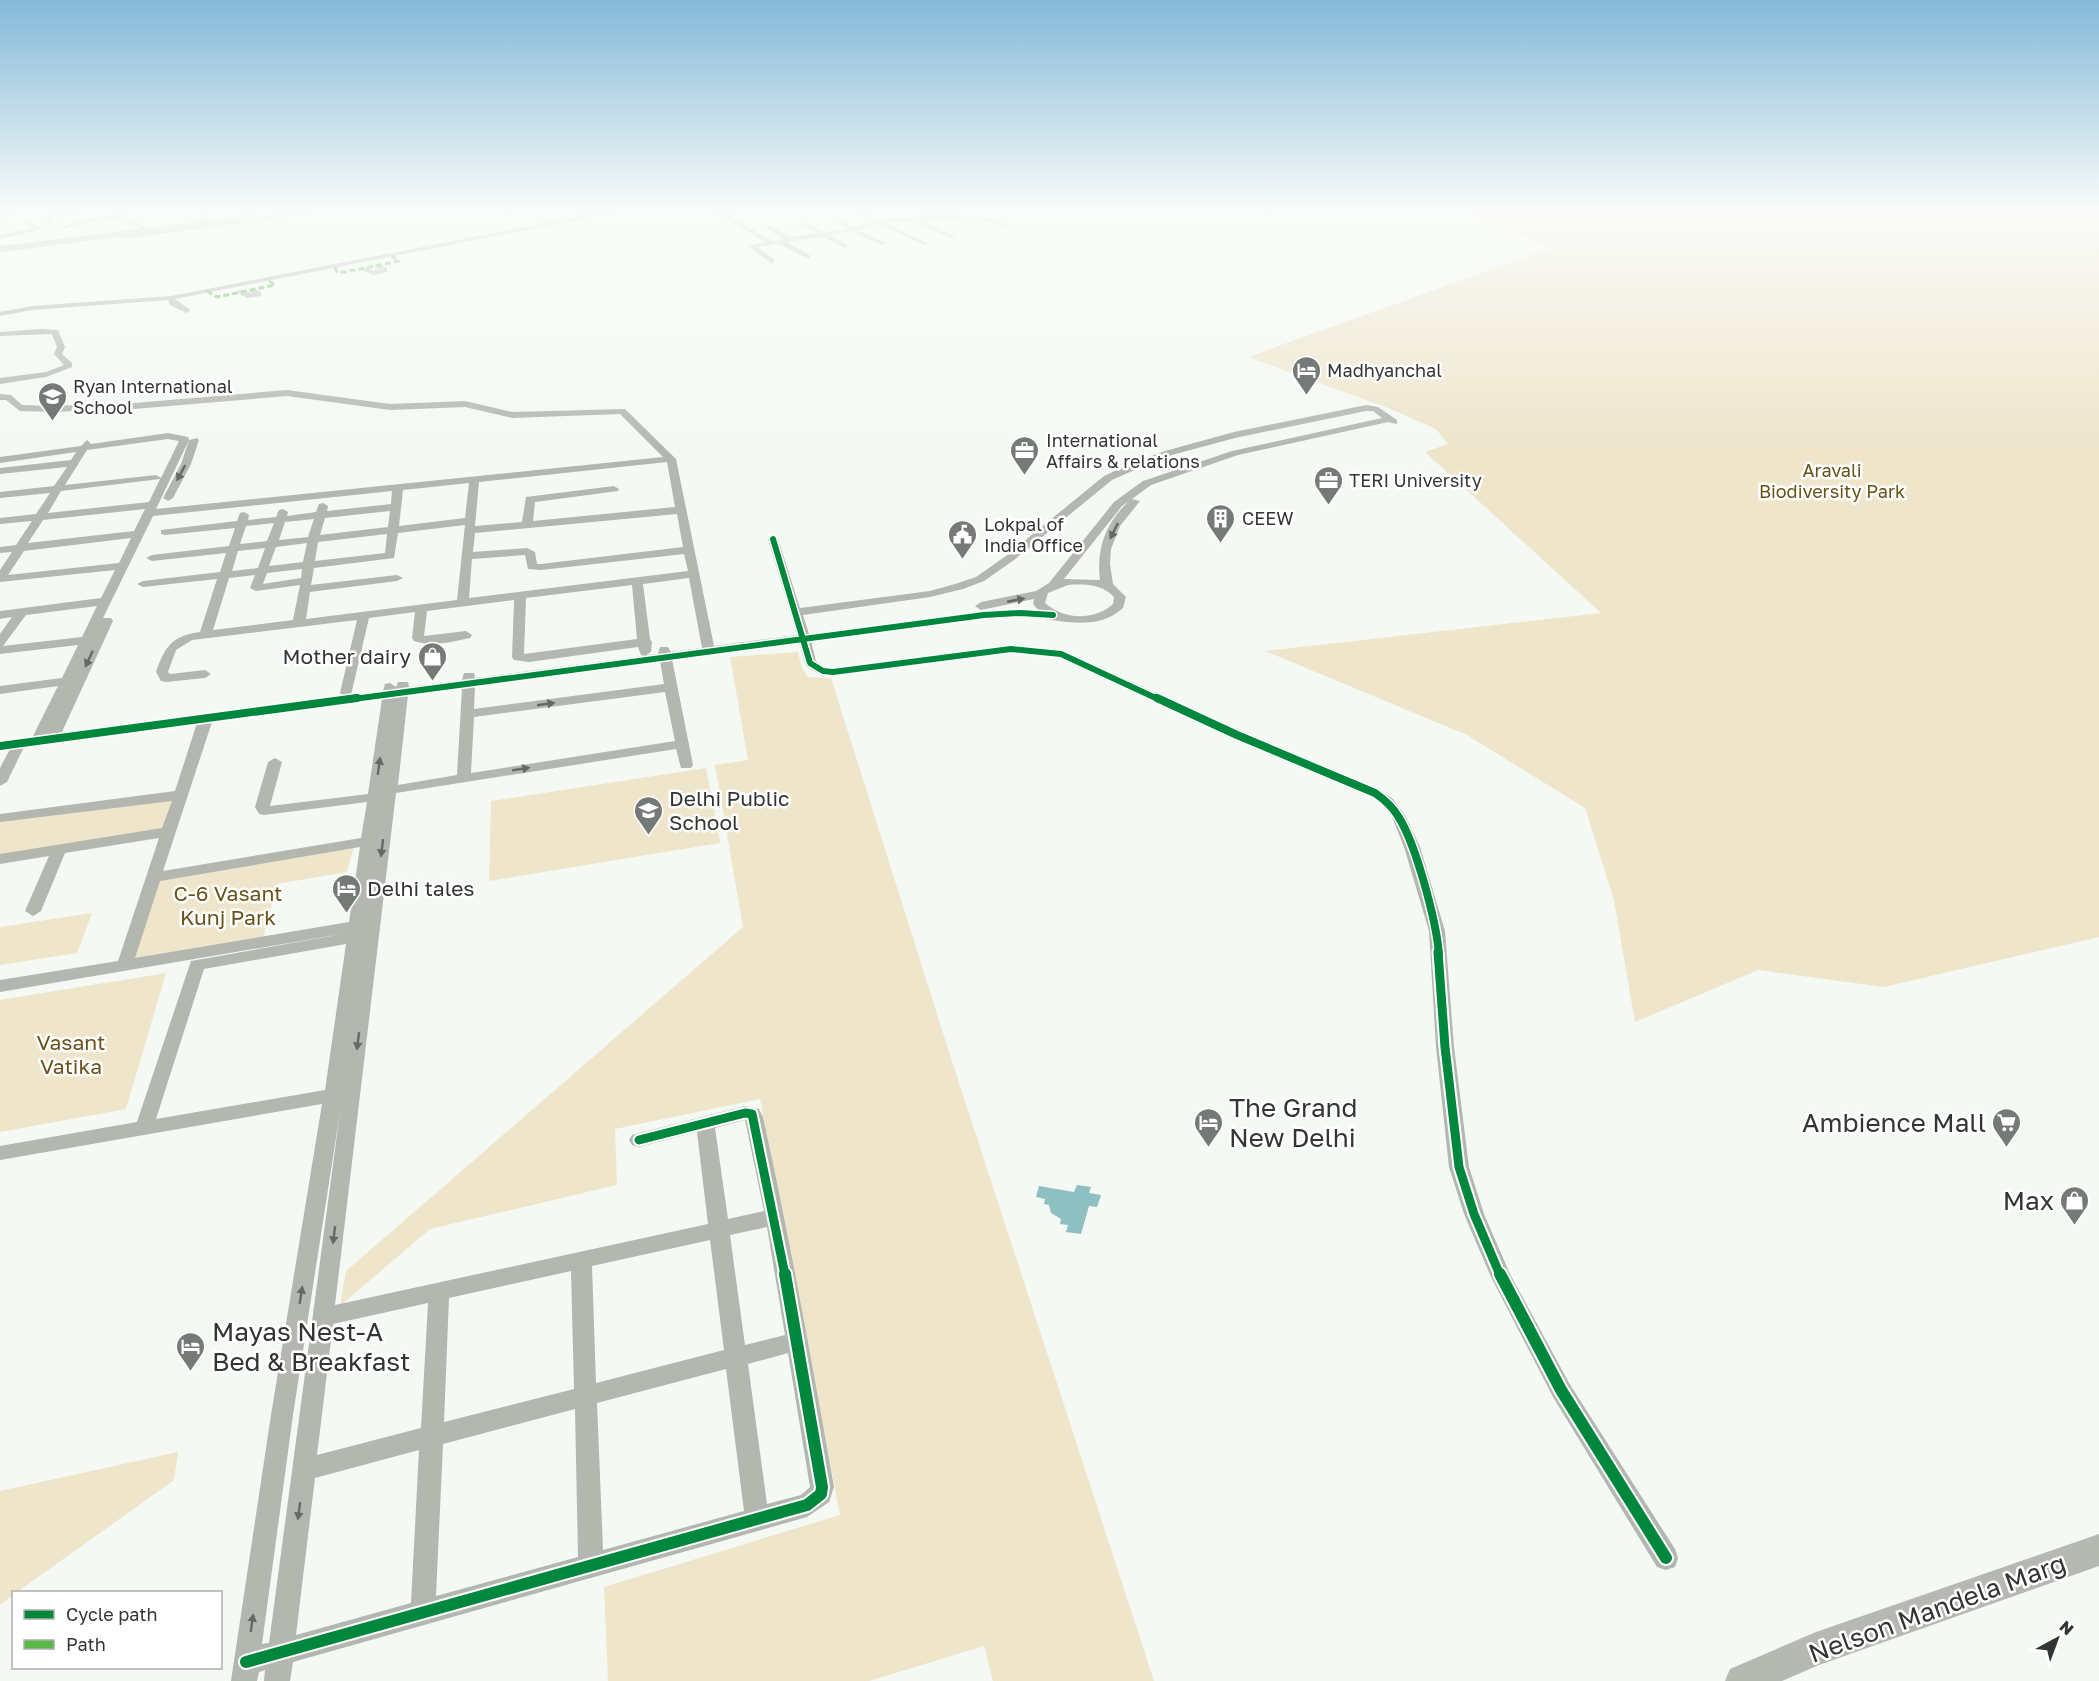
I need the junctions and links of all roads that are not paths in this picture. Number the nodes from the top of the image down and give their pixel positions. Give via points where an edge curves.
1 (205, 291) edge
2 (207, 291) edge
3 (254, 291) edge
4 (171, 298) junction
5 (186, 311) dead end
6 (0, 314) edge
7 (0, 334) edge
8 (0, 381) edge
9 (0, 397) edge
10 (1322, 417) junction
11 (1389, 419) junction
12 (1347, 428) junction
13 (1359, 432) junction
14 (84, 447) junction
15 (1176, 452) junction
16 (0, 455) edge
17 (670, 459) junction
18 (0, 461) edge
19 (74, 463) junction
20 (1202, 463) junction
21 (0, 471) edge
22 (156, 478) dead end
23 (474, 479) junction
24 (530, 486) junction
25 (398, 487) junction
26 (58, 489) junction
27 (614, 489) dead end
28 (326, 494) junction
29 (0, 495) edge
30 (289, 498) junction
31 (248, 502) junction
32 (395, 507) junction
33 (155, 510) junction
34 (681, 510) junction
35 (321, 514) junction
36 (39, 517) junction
37 (281, 519) junction
38 (0, 521) edge
39 (242, 523) junction
40 (470, 526) junction
41 (527, 526) junction
42 (394, 530) junction
43 (165, 532) dead end
44 (139, 534) junction
45 (313, 539) junction
46 (773, 539) dead end
47 (272, 544) junction
48 (20, 548) junction
49 (233, 548) junction
50 (0, 550) edge
51 (689, 550) junction
52 (467, 556) junction
53 (152, 558) dead end
54 (308, 565) junction
55 (123, 566) junction
56 (262, 570) junction
57 (225, 574) junction
58 (693, 574) junction
59 (397, 578) dead end
60 (637, 581) junction
61 (530, 583) junction
62 (143, 584) dead end
63 (305, 585) junction
64 (1053, 585) junction
65 (1107, 586) junction
66 (1040, 594) junction
67 (105, 601) junction
68 (463, 603) junction
69 (422, 608) junction
70 (22, 612) junction
71 (796, 612) junction
72 (0, 615) edge
73 (364, 615) junction
74 (1053, 615) junction
75 (298, 623) junction
76 (205, 634) junction
77 (803, 634) junction
78 (466, 635) dead end
79 (86, 640) junction
80 (0, 643) edge
81 (646, 647) junction
82 (708, 647) junction
83 (0, 651) edge
84 (665, 653) junction
85 (205, 674) dead end
86 (469, 680) junction
87 (66, 681) junction
88 (672, 687) junction
89 (396, 689) junction
90 (0, 690) edge
91 (346, 693) junction
92 (467, 714) junction
93 (206, 718) junction
94 (46, 736) junction
95 (0, 739) edge
96 (19, 744) junction
97 (682, 744) junction
98 (0, 746) edge
99 (275, 762) dead end
100 (686, 765) dead end
101 (464, 778) junction
102 (0, 782) edge
103 (382, 794) junction
104 (181, 795) junction
105 (0, 818) edge
106 (168, 832) junction
107 (368, 841) junction
108 (59, 850) junction
109 (0, 859) edge
110 (153, 877) junction
111 (33, 911) dead end
112 (356, 931) junction
113 (125, 964) junction
114 (0, 986) edge
115 (333, 1095) junction
116 (705, 1123) junction
117 (144, 1128) junction
118 (639, 1140) dead end
119 (0, 1153) edge
120 (775, 1217) junction
121 (720, 1229) junction
122 (581, 1260) junction
123 (439, 1292) junction
124 (324, 1317) junction
125 (797, 1341) junction
126 (736, 1357) junction
127 (586, 1396) junction
128 (313, 1403) junction
129 (282, 1415) junction
130 (430, 1437) junction
131 (305, 1469) junction
132 (757, 1519) junction
133 (2099, 1550) edge
134 (1666, 1558) dead end
135 (591, 1566) junction
136 (423, 1613) junction
137 (282, 1652) junction
138 (245, 1671) edge
139 (277, 1681) edge
140 (1742, 1681) edge

1 - 4 street
2 - 3 street via 216,297 240,292 247,296 257,294
4 - 5 street
4 - 6 street via 141,301 130,308 52,313 59,306
7 - 8 street via 52,331 60,342 58,354 69,365 37,376
9 - 17 street via 8,397 20,408 51,410 287,393 390,407 465,404 512,415 622,411
10 - 11 street via 1369,407
10 - 12 street
10 - 15 street
11 - 12 street
11 - 13 street via 1393,424
12 - 13 street
12 - 20 street
13 -> 65 street via 1225,463 1146,493 1124,512 1106,549
14 - 16 street
14 - 18 street
14 - 19 street
14 - 33 street via 186,435
15 - 20 street
15 - 71 street via 1108,478 980,579 930,594
17 - 24 street
17 - 34 street
19 - 21 street
19 - 26 street
20 - 64 street via 1147,483 1118,504
22 - 26 street
23 - 24 street
23 - 25 street
23 - 40 street
24 - 27 street
24 - 41 street
25 - 28 street
25 - 32 street
26 - 29 street
26 - 36 street
28 - 30 street
28 - 35 street
30 - 31 street
30 - 37 street
31 - 33 street
31 - 39 street
32 - 35 street
32 - 42 street
33 - 36 street
33 - 44 street
33 -> 94 street
34 - 41 street
34 - 51 street
35 - 37 street
35 - 45 street
36 - 38 street
36 - 48 street
37 - 39 street
37 - 47 street
39 - 43 street
39 - 49 street
40 - 41 street
40 - 42 street
40 - 52 street
42 - 45 street
42 - 54 street via 390,556
44 - 48 street
44 - 55 street
45 - 47 street
45 - 54 street
46 - 71 street
47 - 49 street
47 - 56 street
48 - 50 street
48 - 55 street via 0,579
49 - 53 street
49 - 57 street
51 - 58 street
51 - 61 street
52 - 61 street via 527,550 531,554
52 - 68 street
54 - 56 street
54 - 63 street
55 - 67 street
56 - 57 street
56 - 63 street via 256,588
57 - 62 street
57 - 76 street
58 - 60 street
58 - 82 street
59 - 63 street
60 - 61 street
60 - 81 street
61 - 68 street
61 - 81 street via 518,656 521,658
63 - 75 street
64 - 65 street via 1079,580
64 - 66 street
65 - 74 street via 1117,592 1120,601 1110,613 1080,619
66 - 74 street via 1039,604
77 -> 66 street
67 - 70 street
67 - 79 street
68 - 69 street
69 - 73 street
69 - 78 street via 418,638
70 - 72 street
70 - 80 street
71 - 77 street
73 - 75 street
73 - 91 street
74 - 77 street via 1002,614
75 - 76 street
76 - 85 street via 174,644 162,672 169,679
77 - 82 street
77 - 134 street via 810,663 833,672 1011,649 1061,654 1388,802 1412,847 1437,931 1459,1167 1474,1214 1501,1277 1561,1390
79 - 83 street
79 - 87 street
81 - 84 street
81 - 86 street
82 - 84 street
84 - 86 street
84 - 88 street
86 - 89 street
86 - 92 street
87 - 90 street
87 - 94 street
92 -> 88 street
88 - 97 street
89 - 91 street
89 - 93 street
89 - 103 street
91 - 94 street
92 - 101 street
93 - 94 street
93 - 104 street
94 - 95 street
94 - 96 street
96 - 98 street
96 - 102 street
97 - 100 street
101 -> 97 street
99 - 103 street via 264,811
101 - 103 street
103 - 107 street
103 -> 124 street
104 - 105 street
104 - 106 street
106 - 108 street
106 - 110 street
107 - 110 street
107 - 112 street
108 - 109 street
108 - 111 street
110 - 113 street
112 - 113 street
112 - 115 street
112 - 117 street via 197,965
113 - 114 street
115 - 117 street
129 -> 115 street
116 - 118 street
116 - 120 street via 752,1114
116 - 121 street
117 - 119 street
120 - 121 street
120 - 125 street
121 - 122 street
121 - 126 street
122 - 123 street
122 - 127 street
123 - 124 street
123 - 130 street
124 - 128 street
125 - 126 street
125 - 132 street via 822,1487 807,1505
126 - 127 street
126 - 132 street
127 - 130 street
127 - 135 street
128 - 129 street
128 - 131 street
138 -> 129 street
130 - 131 street
130 - 136 street
131 -> 137 street
132 - 135 street
133 - 140 main road, Nelson Mandela Marg via 1816,1649
135 - 136 street
136 - 137 street
137 - 138 street
137 - 139 street

